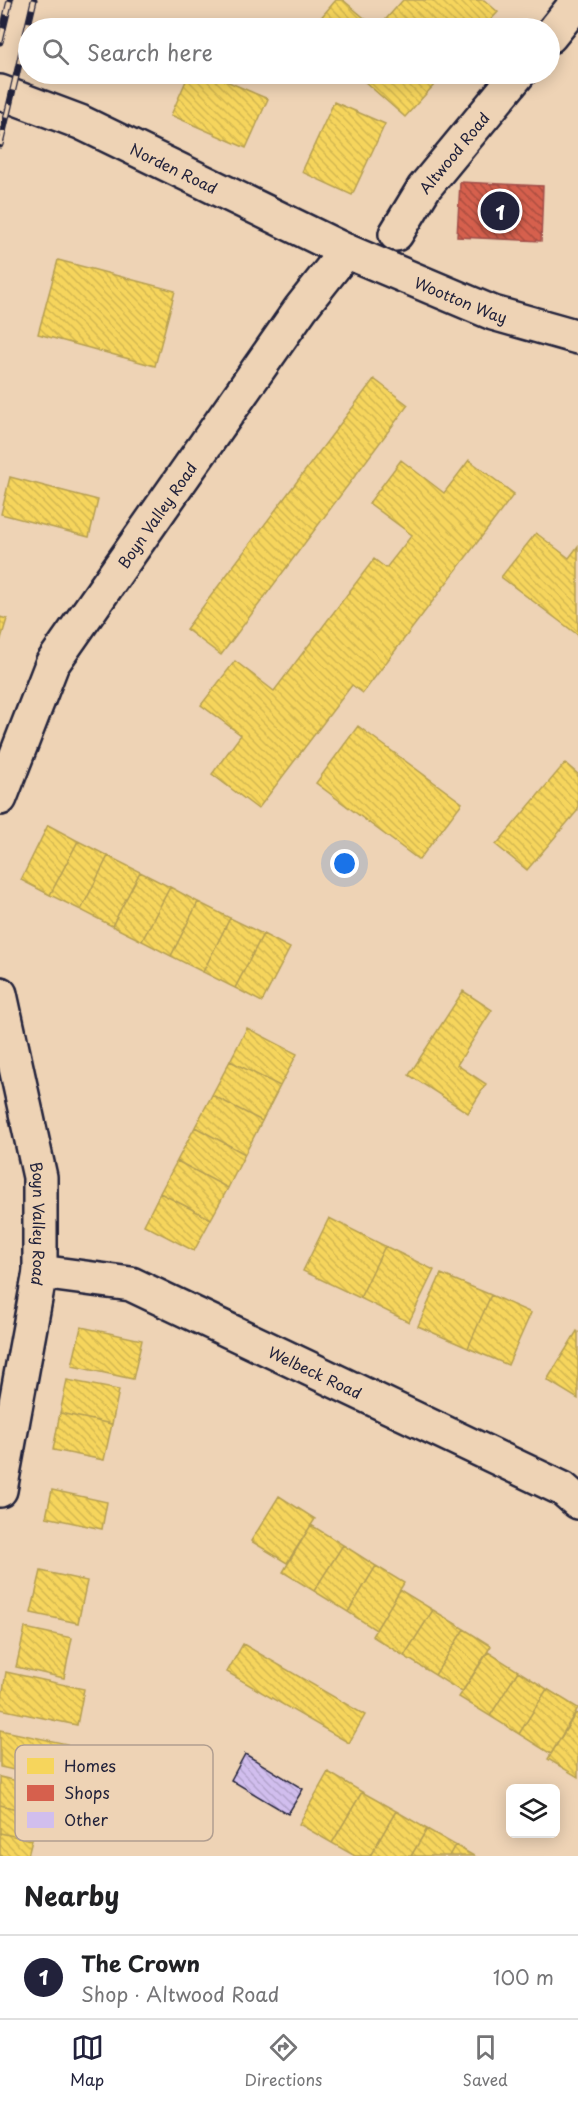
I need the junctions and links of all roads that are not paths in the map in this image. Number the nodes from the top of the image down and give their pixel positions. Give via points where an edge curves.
1 (578, 1) edge
2 (560, 23) edge
3 (511, 84) edge
4 (0, 92) edge
5 (396, 234) dead end
6 (346, 250) junction
7 (578, 337) edge
8 (0, 798) edge
9 (0, 994) edge
10 (40, 1272) junction
11 (0, 1490) edge
12 (578, 1502) edge

1 - 2 street
3 - 5 street, Altwood Road via 424,188
4 - 6 street, Norden Road via 80,122
6 - 7 street, Wootton Way via 493,313
6 - 8 street, Boyn Valley Road via 301,308 52,664
9 - 10 street, Boyn Valley Road via 40,1177
10 - 11 street, Boyn Valley Road
10 - 12 street, Welbeck Road via 131,1284 563,1490

